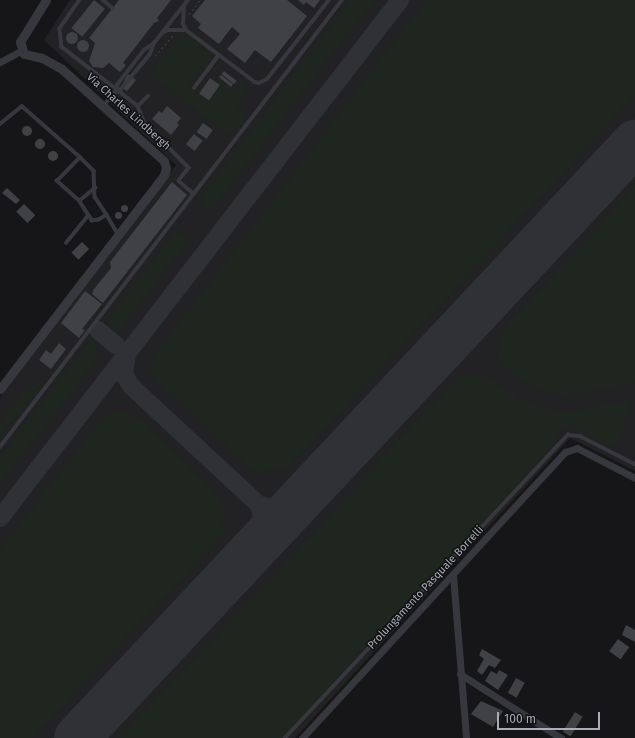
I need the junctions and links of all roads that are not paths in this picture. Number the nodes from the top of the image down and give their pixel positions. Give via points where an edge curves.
1 (46, 0) edge
2 (80, 0) edge
3 (103, 0) edge
4 (188, 0) edge
5 (329, 0) edge
6 (342, 0) edge
7 (184, 5) junction
8 (113, 8) dead end
9 (186, 30) junction
10 (161, 34) junction
11 (154, 43) junction
12 (21, 51) junction
13 (219, 55) junction
14 (0, 62) edge
15 (194, 88) dead end
16 (117, 90) junction
17 (148, 96) dead end
18 (104, 105) junction
19 (138, 106) junction
20 (0, 124) edge
21 (80, 157) junction
22 (95, 188) junction
23 (193, 193) junction
24 (79, 201) junction
25 (107, 215) junction
26 (88, 216) junction
27 (118, 234) junction
28 (66, 243) dead end
29 (0, 389) edge
30 (0, 447) edge
31 (635, 464) edge
32 (635, 478) edge
33 (453, 575) junction
34 (460, 674) junction
35 (285, 738) edge
36 (302, 738) edge
37 (466, 738) edge
38 (561, 738) edge

1 - 12 street via 20,42
2 - 16 lane via 60,29 60,41 67,52
3 - 8 lane
4 - 7 lane
5 - 13 lane via 268,79 255,82
6 - 23 lane
7 - 9 lane via 183,22
7 - 10 lane
9 - 10 lane via 178,29
9 - 13 lane
10 - 11 lane
11 - 16 lane via 150,54 121,90
11 - 16 lane via 144,50 116,85
12 - 14 street
12 - 18 street, Via Charles Lindbergh via 54,64
13 - 15 lane
16 - 18 lane
16 - 19 lane
17 - 19 lane
18 - 27 street, Via Charles Lindbergh via 164,161 166,168 164,175
19 - 23 lane via 144,122 189,168 179,181
20 - 21 lane via 22,106
21 - 22 lane via 94,170
21 - 24 lane via 57,181
22 - 24 lane
22 - 25 lane via 95,197
23 - 30 lane
24 - 26 lane
25 - 26 lane via 92,221
25 - 27 lane
26 - 28 lane
27 - 29 street, Via Charles Lindbergh
31 - 35 lane via 580,436 568,435
32 - 33 street, Prolungamento Pasquale Borrelli via 578,448 565,452
33 - 34 street
33 - 36 street, Prolungamento Pasquale Borrelli
34 - 37 street
34 - 38 street

